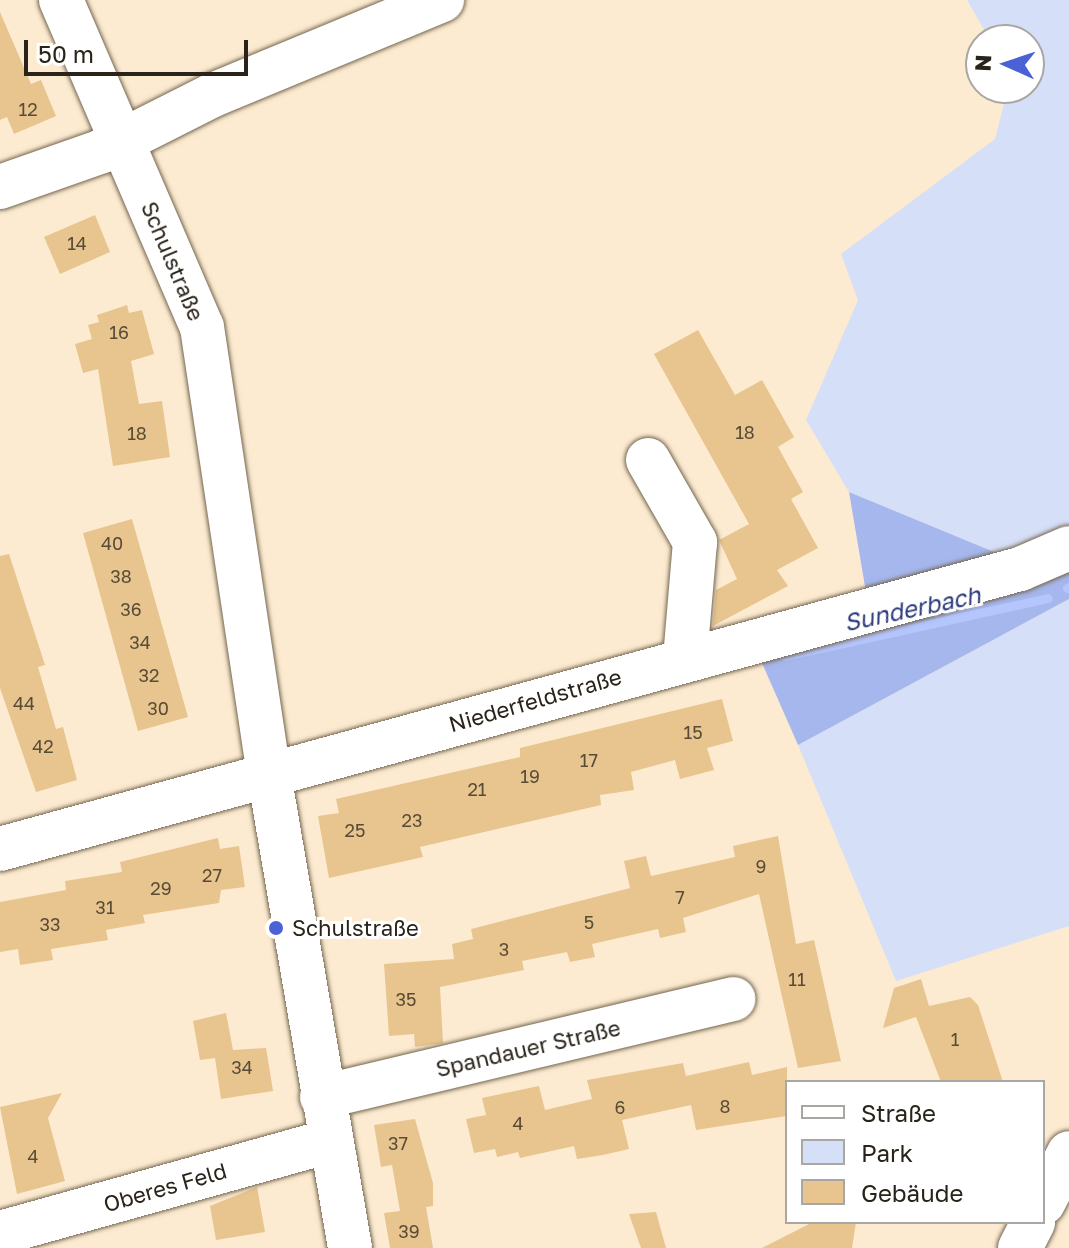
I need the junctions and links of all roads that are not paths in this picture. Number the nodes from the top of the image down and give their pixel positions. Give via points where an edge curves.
1 (61, 0) edge
2 (442, 0) edge
3 (123, 141) junction
4 (0, 187) edge
5 (648, 460) dead end
6 (1069, 548) edge
7 (685, 659) junction
8 (269, 774) junction
9 (0, 849) edge
10 (734, 999) dead end
11 (322, 1097) junction
12 (330, 1141) junction
13 (1069, 1153) edge
14 (1045, 1199) edge
15 (1032, 1224) edge
16 (0, 1233) edge
17 (350, 1248) edge
18 (1020, 1248) edge

1 - 3 street, Schulstraße
2 - 3 street via 213,95
3 - 4 street
3 - 8 street, Schulstraße via 202,327
5 - 7 street via 695,542
6 - 7 street, Niederfeldstraße via 1020,569
7 - 8 street, Niederfeldstraße
8 - 9 street, Niederfeldstraße
8 - 11 street, Schulstraße
10 - 11 street, Spandauer Straße
11 - 12 street, Schulstraße
12 - 16 street, Oberes Feld
12 - 17 street, Schulstraße
13 - 14 street
15 - 18 street

